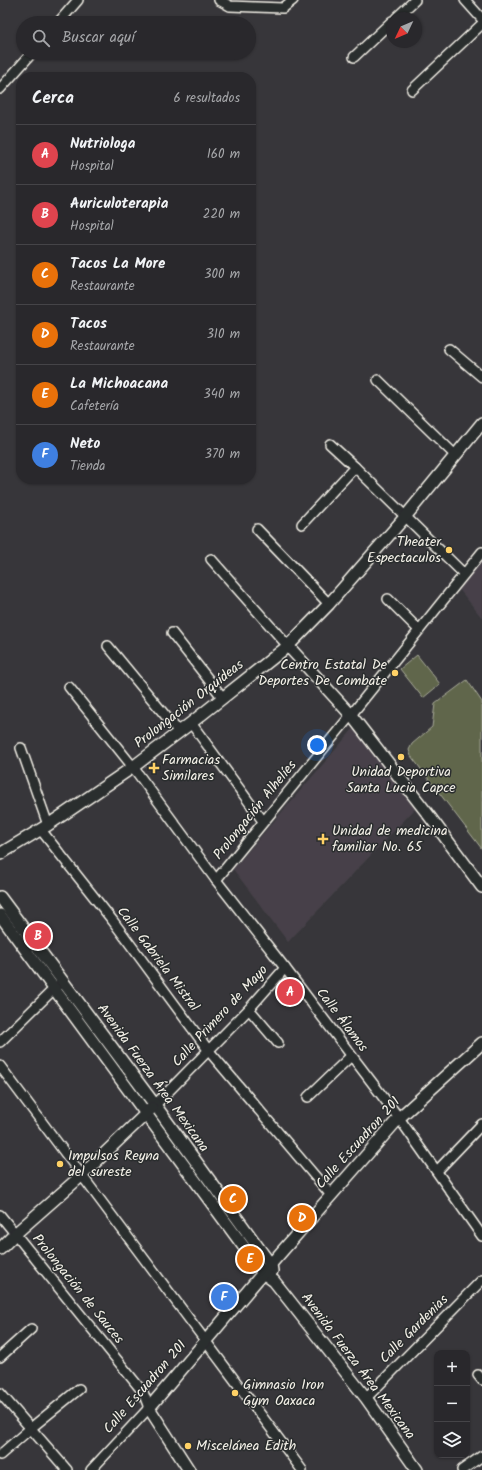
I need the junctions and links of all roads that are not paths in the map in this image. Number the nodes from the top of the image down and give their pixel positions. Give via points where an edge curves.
1 (219, 0) edge
2 (293, 0) edge
3 (415, 0) edge
4 (465, 0) edge
5 (74, 1) edge
6 (402, 12) edge
7 (63, 16) edge
8 (482, 19) edge
9 (482, 24) edge
10 (386, 27) edge
11 (354, 57) dead end
12 (26, 60) edge
13 (0, 89) edge
14 (412, 90) dead end
15 (450, 349) dead end
16 (482, 377) edge
17 (378, 380) dead end
18 (482, 423) edge
19 (330, 444) dead end
20 (455, 455) junction
21 (355, 467) junction
22 (405, 517) junction
23 (302, 524) dead end
24 (257, 529) dead end
25 (482, 552) edge
26 (211, 559) dead end
27 (464, 574) junction
28 (388, 599) dead end
29 (329, 604) junction
30 (419, 630) junction
31 (172, 633) dead end
32 (108, 646) dead end
33 (288, 646) junction
34 (69, 686) dead end
35 (223, 698) junction
36 (351, 715) junction
37 (191, 723) junction
38 (179, 732) junction
39 (21, 748) dead end
40 (133, 767) junction
41 (263, 822) junction
42 (44, 827) junction
43 (0, 854) edge
44 (216, 880) junction
45 (482, 887) edge
46 (0, 897) edge
47 (0, 915) edge
48 (285, 968) junction
49 (63, 981) junction
50 (54, 988) junction
51 (250, 1010) junction
52 (0, 1042) edge
53 (278, 1043) dead end
54 (482, 1043) edge
55 (209, 1051) junction
56 (351, 1056) junction
57 (0, 1066) edge
58 (308, 1097) dead end
59 (155, 1105) junction
60 (146, 1113) junction
61 (398, 1118) junction
62 (482, 1124) edge
63 (437, 1171) junction
64 (81, 1176) junction
65 (332, 1195) junction
66 (0, 1215) edge
67 (15, 1234) junction
68 (482, 1236) edge
69 (0, 1249) edge
70 (267, 1269) junction
71 (482, 1280) edge
72 (31, 1329) dead end
73 (206, 1340) junction
74 (0, 1357) edge
75 (79, 1390) dead end
76 (0, 1393) edge
77 (366, 1398) junction
78 (149, 1408) junction
79 (31, 1428) junction
80 (0, 1455) edge
81 (482, 1456) edge
82 (184, 1468) edge
83 (67, 1470) edge
84 (91, 1470) edge
85 (302, 1470) edge
86 (417, 1470) edge
87 (462, 1470) edge

1 - 2 street via 230,6 283,8
3 - 6 street
4 - 8 street
5 - 7 street
9 - 14 street
10 - 11 street
12 - 13 street
15 - 16 street
17 - 20 street
18 - 20 street, Prolongación Orquídeas
19 - 21 street
20 - 22 street, Prolongación Orquídeas
21 - 22 street
21 - 23 street
22 - 27 street
22 - 29 street, Prolongación Orquídeas
24 - 29 street
25 - 27 street, Prolongación Alhelíes
26 - 33 street
27 - 30 street, Prolongación Alhelíes
28 - 30 street
29 - 33 street, Prolongación Orquídeas
30 - 36 street, Prolongación Alhelíes
31 - 35 street
32 - 38 street
33 - 35 street, Prolongación Orquídeas
33 - 36 street
34 - 40 street, Calle Álamos
35 - 37 street, Prolongación Orquídeas
36 - 41 street, Prolongación Alhelíes
36 - 45 street
37 - 38 street, Prolongación Orquídeas
37 - 41 street
38 - 40 street, Prolongación Orquídeas
39 - 42 street, Calle Gabriela Mistral
40 - 42 street, Prolongación Orquídeas
40 - 44 street, Calle Álamos
41 - 44 street, Prolongación Alhelíes
42 - 43 street, Prolongación Orquídeas
42 - 55 street, Calle Gabriela Mistral
44 - 48 street, Calle Álamos
46 - 49 street, Avenida Fuerza Área Mexicana
47 - 50 street, Avenida Fuerza Área Mexicana
48 - 51 street, Calle Primero de Mayo
48 - 56 street, Calle Álamos
49 - 50 street
49 - 59 street, Avenida Fuerza Área Mexicana
50 - 52 street
50 - 60 street, Avenida Fuerza Área Mexicana
51 - 53 street
51 - 55 street, Calle Primero de Mayo
54 - 61 street, Calle Escuadron 201
55 - 59 street, Calle Primero de Mayo
55 - 65 street, Calle Gabriela Mistral
56 - 58 street
56 - 61 street, Calle Álamos
57 - 64 street
59 - 60 street, Calle Primero de Mayo
59 - 70 street, Avenida Fuerza Área Mexicana
60 - 64 street, Calle Primero de Mayo
60 - 70 street, Avenida Fuerza Área Mexicana
61 - 63 street, Calle Álamos
61 - 65 street, Calle Escuadron 201
62 - 63 street
63 - 68 street, Calle Álamos
64 - 67 street, Calle Primero de Mayo
64 - 73 street
65 - 70 street, Calle Escuadron 201
66 - 67 street, Prolongación de Sauces
67 - 69 street, Calle Primero de Mayo
67 - 78 street, Prolongación de Sauces via 134,1380 143,1392
70 - 73 street, Calle Escuadron 201
70 - 77 street, Avenida Fuerza Área Mexicana
71 - 77 street, Calle Gardenias
72 - 74 street
73 - 78 street, Calle Escuadron 201
73 - 85 street
75 - 79 street
76 - 79 street
77 - 86 street, Avenida Fuerza Área Mexicana
78 - 82 street
78 - 84 street, Calle Escuadron 201
79 - 80 street
79 - 83 street
81 - 87 street

